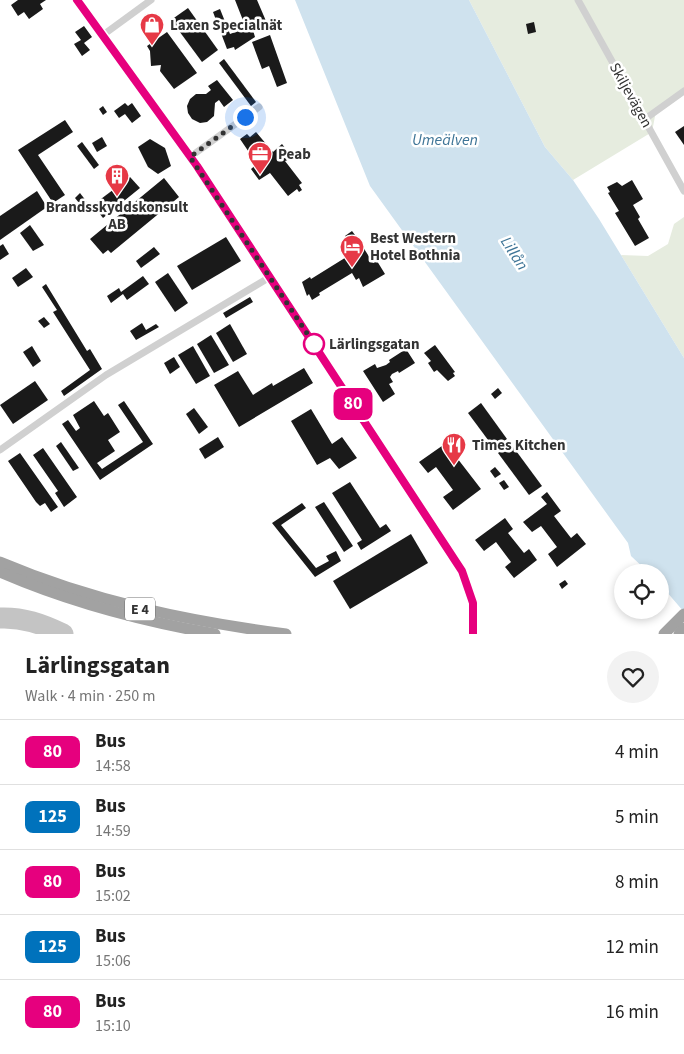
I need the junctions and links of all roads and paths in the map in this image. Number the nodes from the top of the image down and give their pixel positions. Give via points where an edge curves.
1 (77, 0) edge
2 (151, 0) edge
3 (578, 0) edge
4 (103, 35) junction
5 (684, 91) edge
6 (260, 106) dead end
7 (645, 119) junction
8 (190, 157) junction
9 (684, 191) edge
10 (270, 277) junction
11 (0, 450) edge
12 (0, 562) edge
13 (0, 572) edge
14 (684, 614) edge
15 (684, 628) edge
16 (671, 632) edge
17 (215, 634) edge
18 (286, 634) edge
19 (473, 634) edge

1 - 4 street
2 - 4 street
3 - 7 street, Skiljevägen
4 - 8 street
5 - 7 street
6 - 8 street
7 - 9 street, Skiljevägen
8 - 10 street
10 - 11 street via 106,375
10 - 19 street via 462,571 473,603
12 - 18 highway, E 4 via 135,608
13 - 17 highway, E 4 via 106,611
14 - 16 highway
15 - 16 highway

